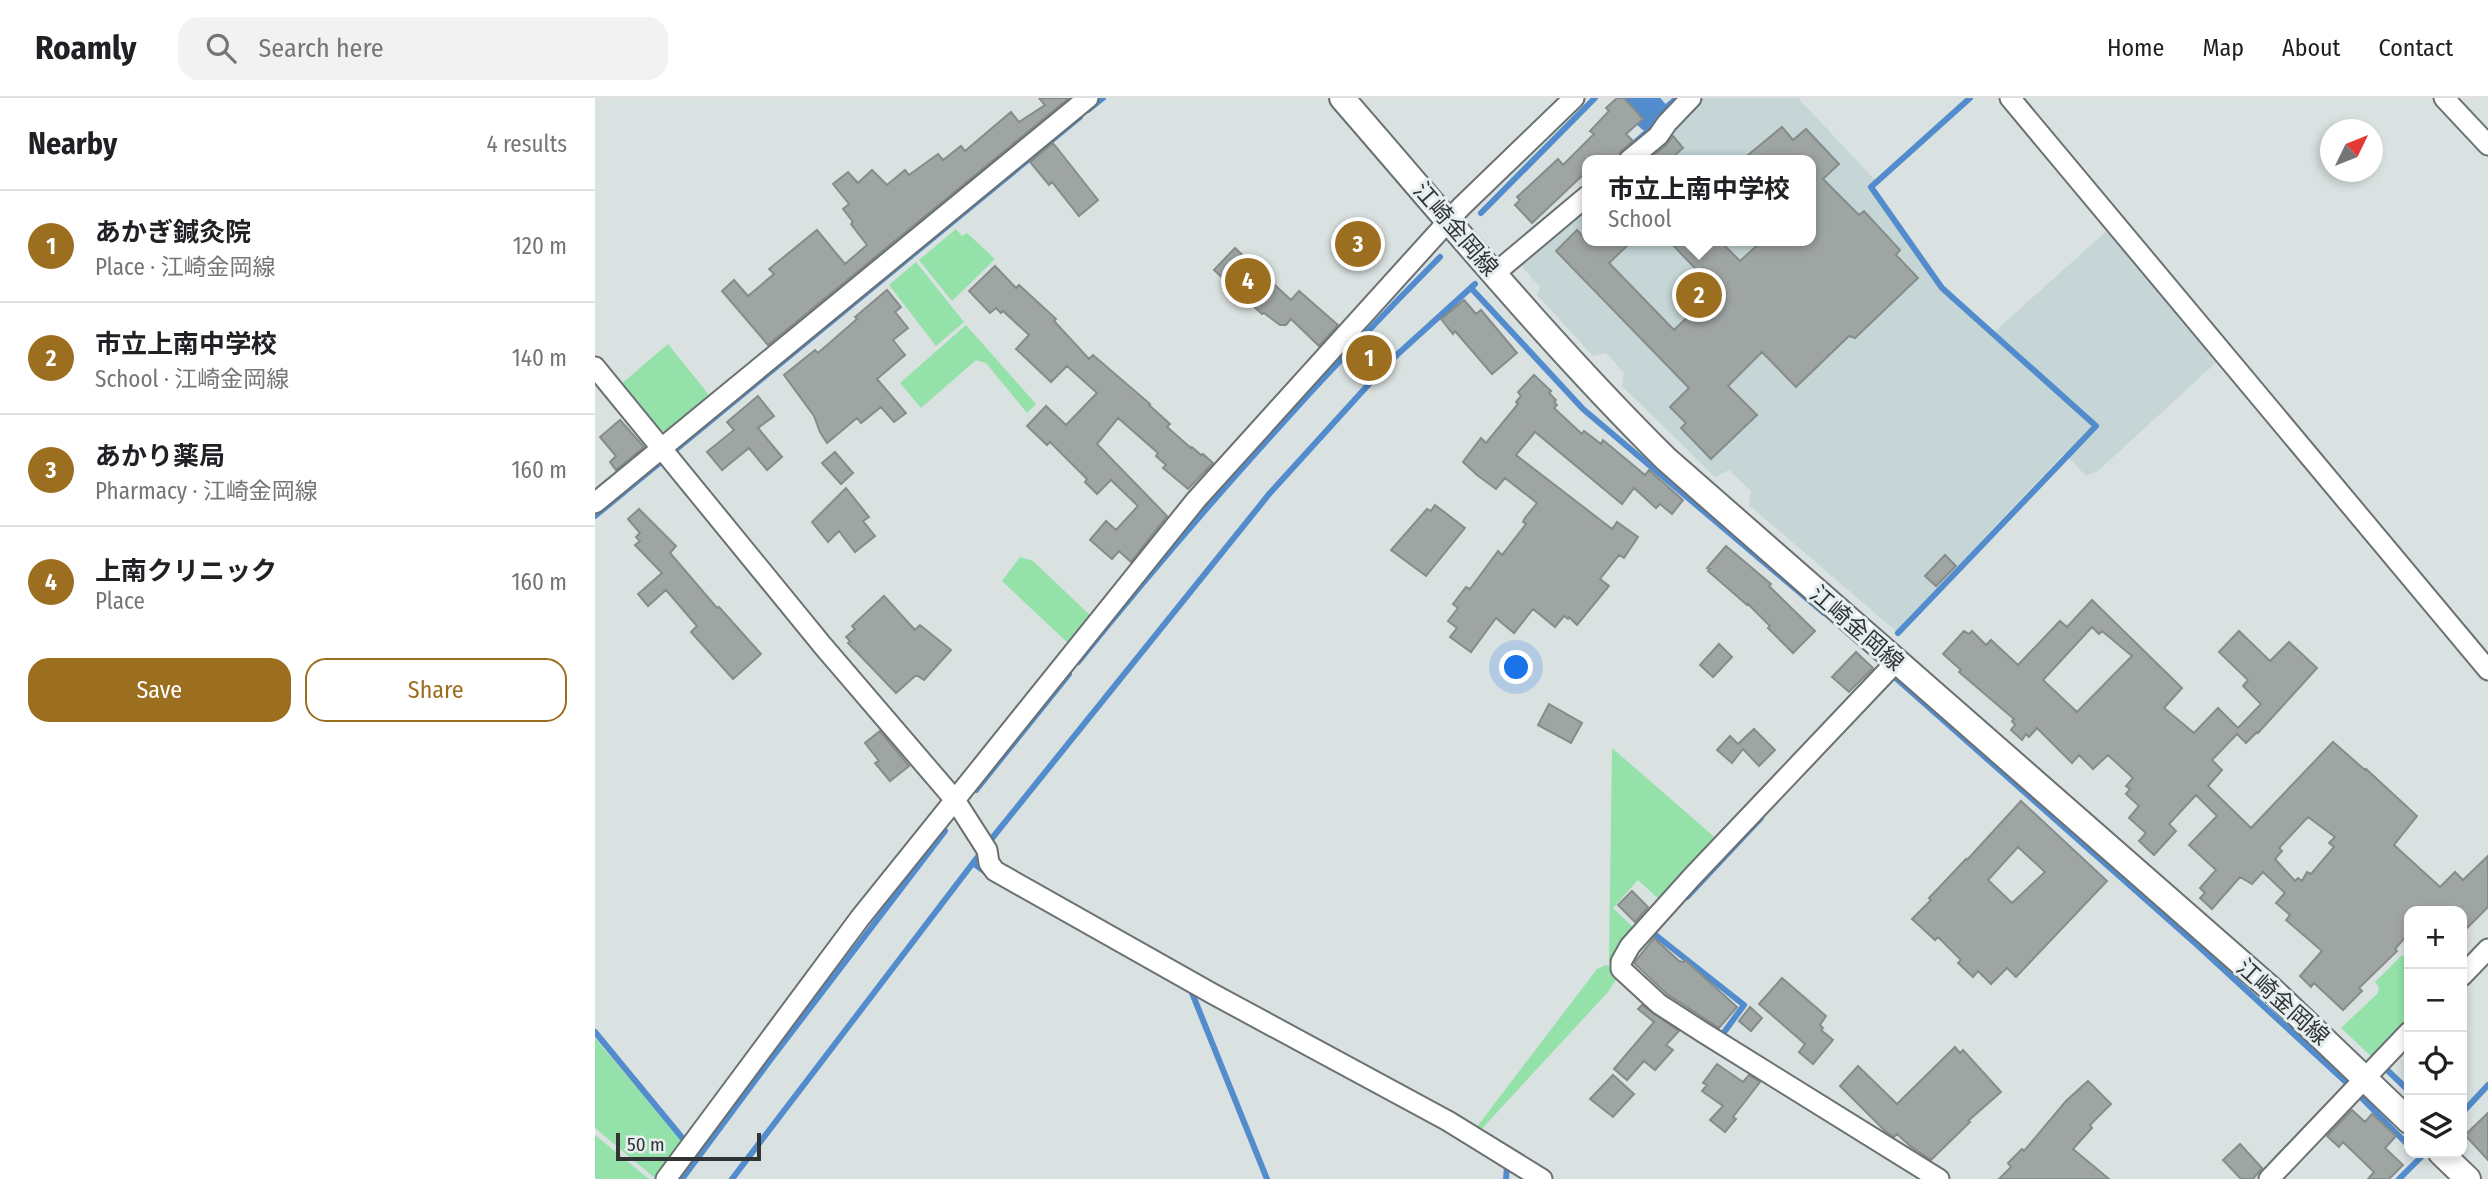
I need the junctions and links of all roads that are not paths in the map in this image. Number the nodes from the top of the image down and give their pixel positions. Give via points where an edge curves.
1 (1088, 98) edge
2 (1342, 98) edge
3 (1574, 98) edge
4 (1691, 98) edge
5 (2010, 98) edge
6 (2444, 98) edge
7 (2488, 145) edge
8 (1635, 155) edge
9 (1582, 200) edge
10 (1448, 221) junction
11 (1495, 274) junction
12 (595, 367) edge
13 (666, 452) junction
14 (595, 503) edge
15 (1891, 668) junction
16 (2488, 670) edge
17 (955, 800) junction
18 (2488, 949) edge
19 (2467, 971) edge
20 (2404, 1037) edge
21 (2358, 1086) junction
22 (2404, 1118) edge
23 (2446, 1158) edge
24 (1513, 1172) edge
25 (666, 1179) edge
26 (1542, 1179) edge
27 (1940, 1179) edge
28 (2269, 1179) edge
29 (2468, 1179) edge

1 - 13 street
2 - 10 main road, 江崎金岡線
3 - 10 street
4 - 8 street
5 - 16 street
6 - 7 street
9 - 11 street
10 - 11 main road, 江崎金岡線
10 - 17 street via 1196,500
11 - 15 main road, 江崎金岡線 via 1600,393 1666,459
12 - 13 street
13 - 14 street
13 - 17 street
15 - 21 main road, 江崎金岡線 via 2271,989
15 - 27 street via 1630,946 1621,969 1670,1011
17 - 24 street via 995,871 1448,1121
17 - 25 street via 860,918
18 - 19 street
20 - 21 street
21 - 22 main road, 江崎金岡線
21 - 28 street
23 - 29 main road
24 - 26 street

